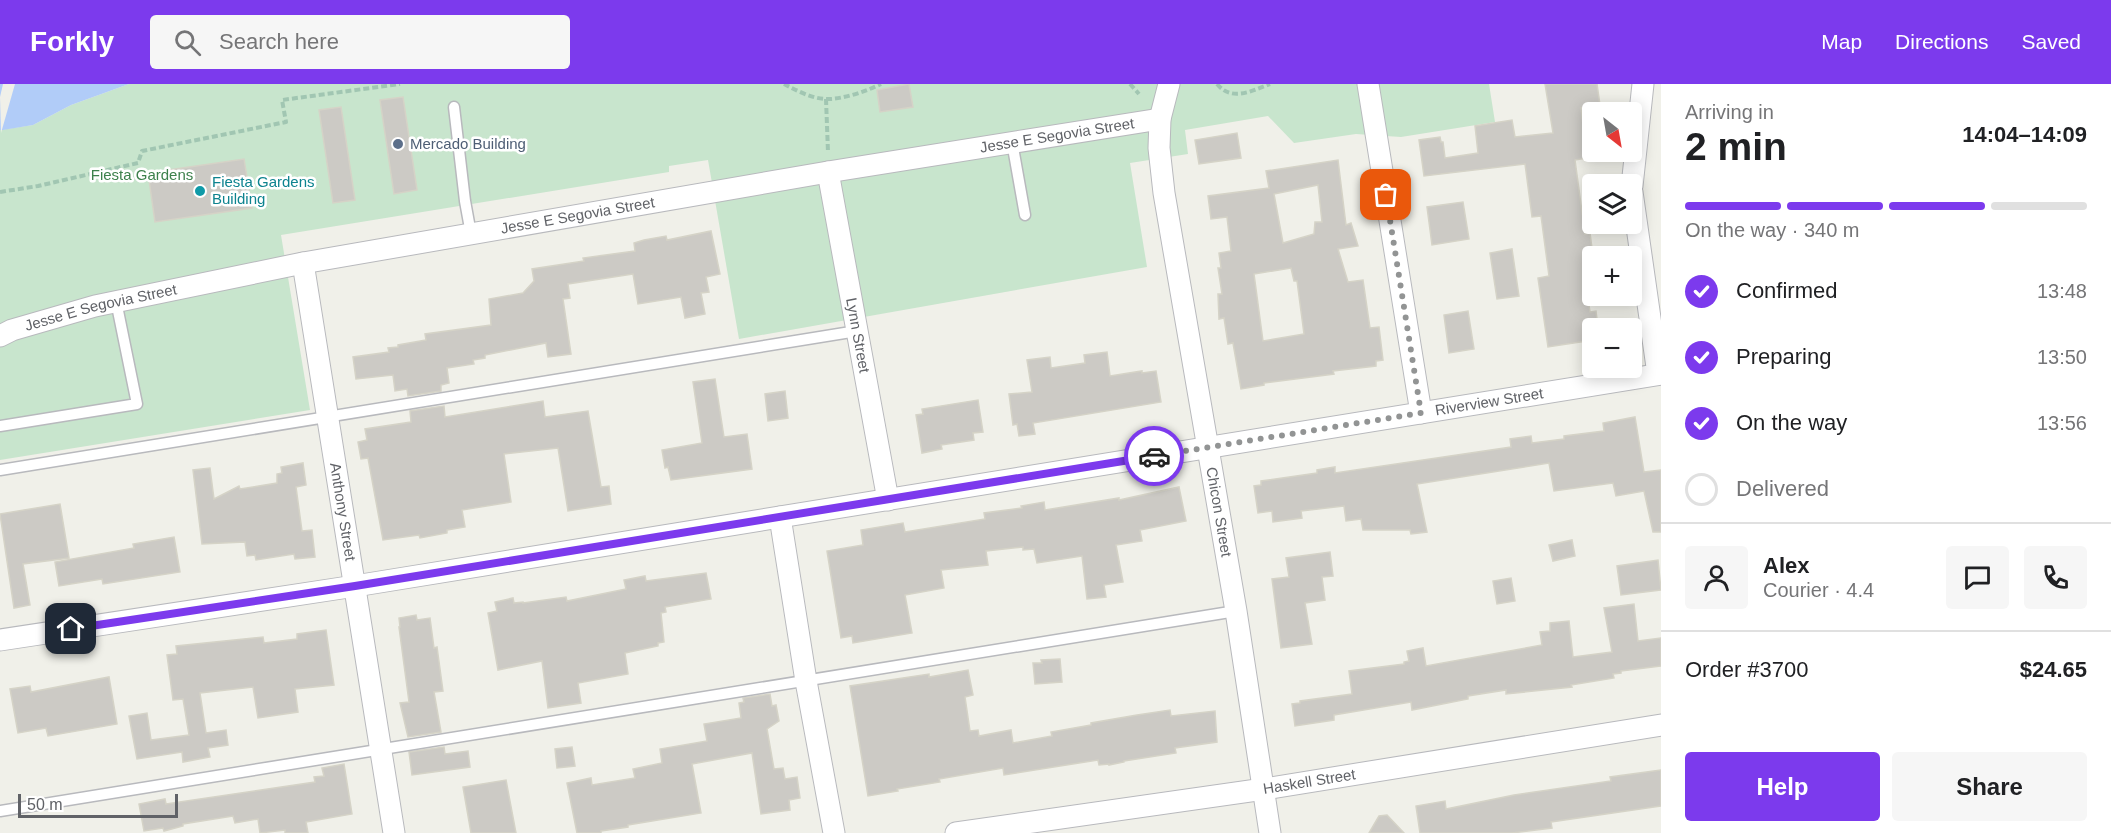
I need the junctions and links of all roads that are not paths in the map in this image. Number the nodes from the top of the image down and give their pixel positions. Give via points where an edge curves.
1 (1168, 84) edge
2 (1368, 84) edge
3 (1643, 84) edge
4 (454, 107) dead end
5 (1160, 118) junction
6 (1011, 142) junction
7 (828, 172) junction
8 (1633, 174) edge
9 (1024, 215) dead end
10 (471, 234) junction
11 (1638, 234) edge
12 (303, 263) junction
13 (116, 301) junction
14 (857, 331) junction
15 (0, 336) edge
16 (1660, 374) edge
17 (1421, 413) junction
18 (328, 417) junction
19 (0, 426) edge
20 (1208, 447) junction
21 (0, 470) edge
22 (888, 500) junction
23 (780, 517) junction
24 (355, 586) junction
25 (1236, 611) junction
26 (0, 640) edge
27 (806, 681) junction
28 (1661, 725) edge
29 (381, 749) junction
30 (1264, 789) junction
31 (0, 811) edge
32 (394, 833) edge
33 (834, 833) edge
34 (956, 833) edge
35 (1270, 833) edge

1 - 5 street, Chicon Street
2 - 17 street
3 - 8 street
4 - 10 lane
5 - 6 street, Jesse E Segovia Street
5 - 20 street, Chicon Street via 1164,193
6 - 7 street, Jesse E Segovia Street
6 - 9 lane
7 - 10 street, Jesse E Segovia Street
7 - 14 street, Lynn Street
10 - 12 street, Jesse E Segovia Street
11 - 16 street
12 - 13 street, Jesse E Segovia Street
12 - 18 street, Anthony Street
13 - 15 street, Jesse E Segovia Street
13 - 19 lane via 137,404
14 - 18 lane
14 - 22 street, Lynn Street
16 - 17 street, Riverview Street
17 - 20 street, Riverview Street
18 - 21 lane
18 - 24 street, Anthony Street
20 - 22 street, Riverview Street
20 - 25 street, Chicon Street
22 - 23 street, Riverview Street
23 - 24 street, Riverview Street
23 - 27 street
24 - 26 street, Riverview Street
24 - 29 street, Anthony Street
25 - 27 lane
25 - 30 street, Chicon Street
27 - 29 lane
27 - 33 street
28 - 30 street, Haskell Street
29 - 31 lane
29 - 32 street, Anthony Street
30 - 34 street, Haskell Street
30 - 35 street, Chicon Street

